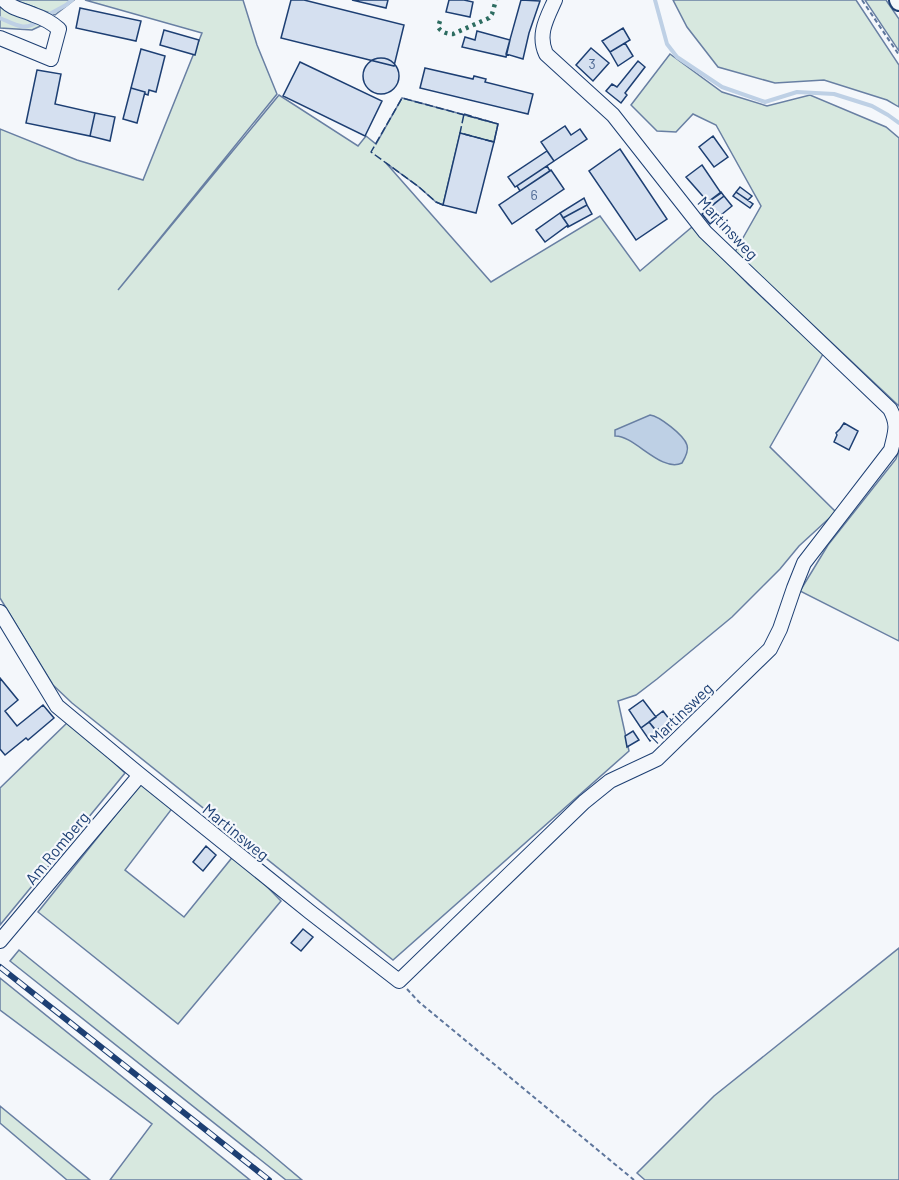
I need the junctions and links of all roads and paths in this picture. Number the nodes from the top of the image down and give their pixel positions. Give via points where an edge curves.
1 (4, 0) edge
2 (555, 0) edge
3 (862, 0) edge
4 (0, 38) edge
5 (899, 54) edge
6 (0, 612) edge
7 (140, 775) junction
8 (0, 942) edge
9 (399, 981) junction
10 (634, 1180) edge

1 - 4 street via 56,27 51,59
2 - 9 street, Martinsweg via 542,36 546,54 613,115 705,232 890,409 897,420 896,429 891,450 804,563 770,649 657,759 610,781 584,802
3 - 5 path
6 - 7 street, Martinsweg via 57,706
7 - 8 street, Am Romberg
7 - 9 street, Martinsweg
9 - 10 path via 419,1002

